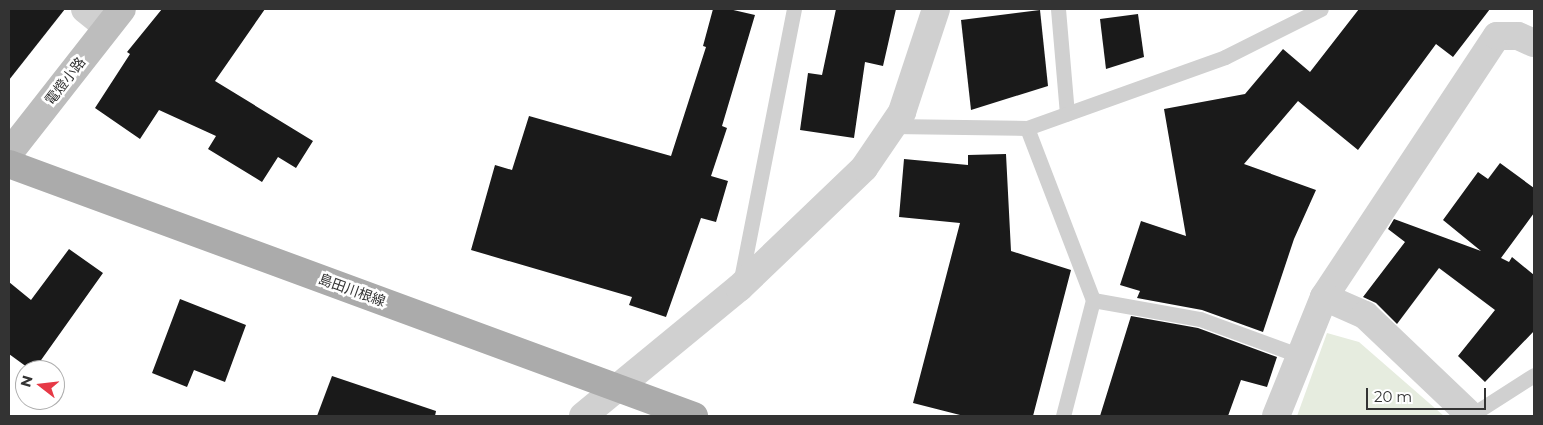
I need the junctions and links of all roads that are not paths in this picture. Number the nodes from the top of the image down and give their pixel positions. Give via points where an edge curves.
1 (85, 9) edge
2 (794, 9) edge
3 (936, 9) edge
4 (1058, 9) edge
5 (1322, 9) edge
6 (115, 18) edge
7 (1534, 43) edge
8 (1067, 114) junction
9 (892, 126) junction
10 (1027, 128) junction
11 (9, 153) edge
12 (9, 164) edge
13 (739, 288) junction
14 (1324, 297) junction
15 (1093, 300) junction
16 (1298, 355) junction
17 (1534, 375) edge
18 (615, 387) junction
19 (1472, 415) edge
20 (583, 416) edge
21 (694, 416) edge
22 (1063, 416) edge
23 (1276, 416) edge

1 - 6 street
2 - 13 lane
3 - 9 street via 902,112
4 - 8 lane
5 - 8 lane via 1225,57
6 - 11 street, 電燈小路
7 - 14 street via 1518,36 1496,36
8 - 10 lane
9 - 10 lane
9 - 13 street via 864,168
10 - 15 lane
12 - 18 main road, 島田川根線
13 - 18 street
14 - 16 street
14 - 19 street via 1364,315
15 - 16 lane via 1200,319
15 - 22 lane
16 - 23 street
17 - 19 lane
18 - 20 street
18 - 21 main road, 島田川根線

